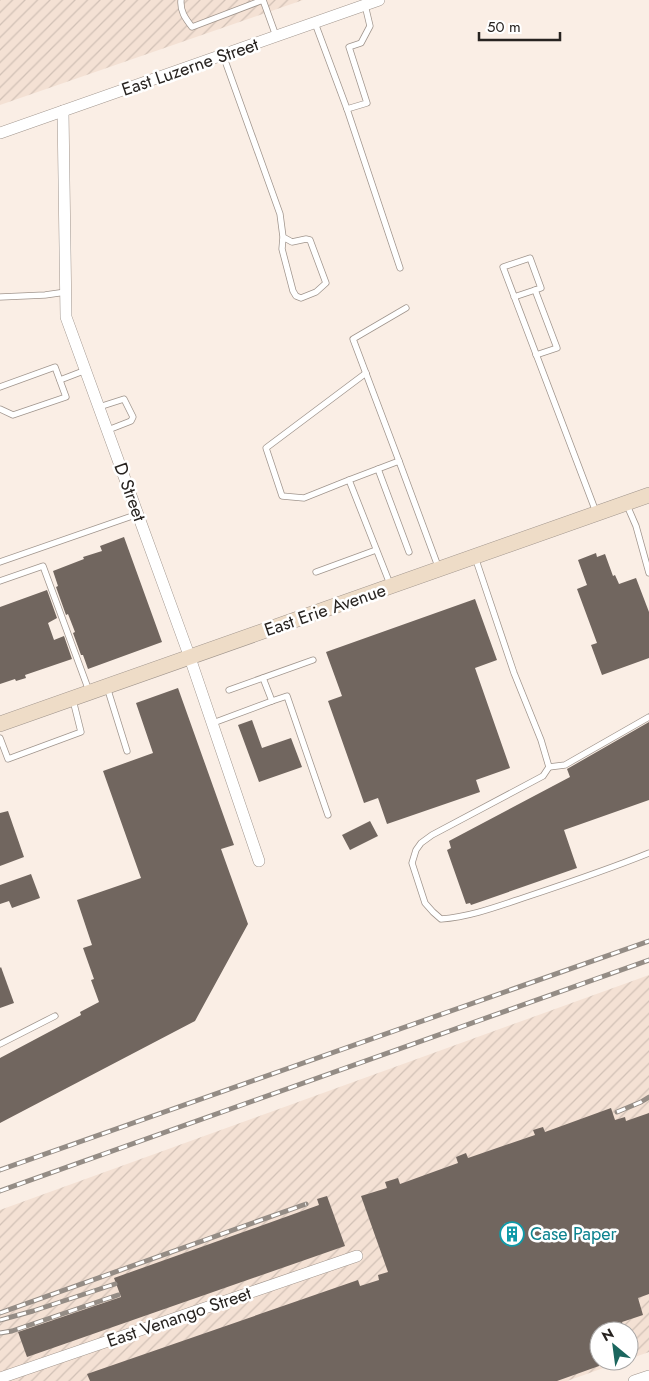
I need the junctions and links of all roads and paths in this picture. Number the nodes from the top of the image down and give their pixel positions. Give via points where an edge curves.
1 (180, 0) edge
2 (263, 0) edge
3 (379, 0) edge
4 (365, 5) junction
5 (314, 23) junction
6 (276, 36) junction
7 (223, 55) junction
8 (347, 109) junction
9 (63, 111) junction
10 (0, 133) edge
11 (284, 236) junction
12 (400, 268) dead end
13 (535, 290) junction
14 (66, 292) junction
15 (0, 297) edge
16 (514, 297) junction
17 (406, 308) dead end
18 (536, 355) junction
19 (86, 370) junction
20 (366, 373) junction
21 (60, 380) junction
22 (0, 387) edge
23 (99, 407) junction
24 (0, 409) edge
25 (108, 430) junction
26 (399, 461) junction
27 (378, 469) junction
28 (349, 480) junction
29 (649, 495) edge
30 (626, 503) junction
31 (138, 514) junction
32 (597, 514) junction
33 (376, 550) junction
34 (408, 552) dead end
35 (475, 557) junction
36 (0, 562) edge
37 (439, 569) junction
38 (316, 572) dead end
39 (649, 573) edge
40 (0, 581) edge
41 (390, 586) junction
42 (190, 657) junction
43 (314, 660) dead end
44 (263, 678) junction
45 (107, 687) junction
46 (230, 690) dead end
47 (90, 693) junction
48 (72, 699) junction
49 (272, 701) junction
50 (649, 718) edge
51 (213, 723) junction
52 (0, 724) edge
53 (0, 738) edge
54 (127, 751) dead end
55 (549, 767) junction
56 (328, 815) dead end
57 (649, 854) edge
58 (260, 861) dead end
59 (55, 1016) dead end
60 (0, 1044) edge
61 (358, 1256) dead end
62 (649, 1376) edge
63 (0, 1378) edge
64 (634, 1381) edge

1 - 2 lane via 185,18 192,27
2 - 6 lane
3 - 4 street, East Luzerne Street
4 - 5 street, East Luzerne Street
4 - 8 lane via 370,26 361,43 349,47 367,103
5 - 6 street, East Luzerne Street
5 - 8 lane
6 - 7 street, East Luzerne Street
7 - 9 street, East Luzerne Street
7 - 11 lane via 280,214
8 - 12 lane
9 - 10 street, East Luzerne Street
9 - 14 street, D Street
11 - 11 lane via 282,249 293,291 301,298 316,292 326,283 310,240 292,242
13 - 16 lane
13 - 16 lane via 542,288 530,258 503,268
13 - 18 lane via 557,348
14 - 15 lane
14 - 19 street, D Street via 66,317
16 - 18 lane
17 - 20 lane via 353,338
18 - 32 lane
19 - 21 lane
19 - 23 street, D Street
20 - 26 lane
20 - 28 lane via 266,448 282,496 304,498
21 - 22 lane via 56,367
21 - 24 lane via 66,397 13,415
23 - 25 street, D Street
23 - 25 lane via 124,399 133,417 131,422
25 - 31 street, D Street
26 - 27 lane
26 - 37 lane
27 - 28 lane
27 - 34 lane
28 - 33 lane
29 - 30 main road, East Erie Avenue
30 - 32 main road, East Erie Avenue
30 - 39 lane
31 - 36 lane
31 - 42 street, D Street
32 - 35 main road, East Erie Avenue
33 - 38 lane
33 - 41 lane
35 - 37 main road, East Erie Avenue
35 - 55 lane
37 - 41 main road, East Erie Avenue
40 - 47 lane via 43,566
41 - 42 main road, East Erie Avenue
42 - 45 main road, East Erie Avenue
42 - 51 street, D Street
43 - 44 lane
44 - 46 lane
44 - 49 lane
45 - 47 main road, East Erie Avenue
45 - 54 lane
47 - 48 main road, East Erie Avenue
48 - 52 main road, East Erie Avenue
48 - 53 lane via 81,732 8,759
49 - 51 lane
49 - 56 lane via 287,696
50 - 55 lane via 565,765
51 - 58 street, D Street
55 - 57 lane via 543,776 432,835 416,850 412,862 426,903 441,919 484,911 602,873
59 - 60 lane
61 - 63 street, East Venango Street
62 - 64 street

